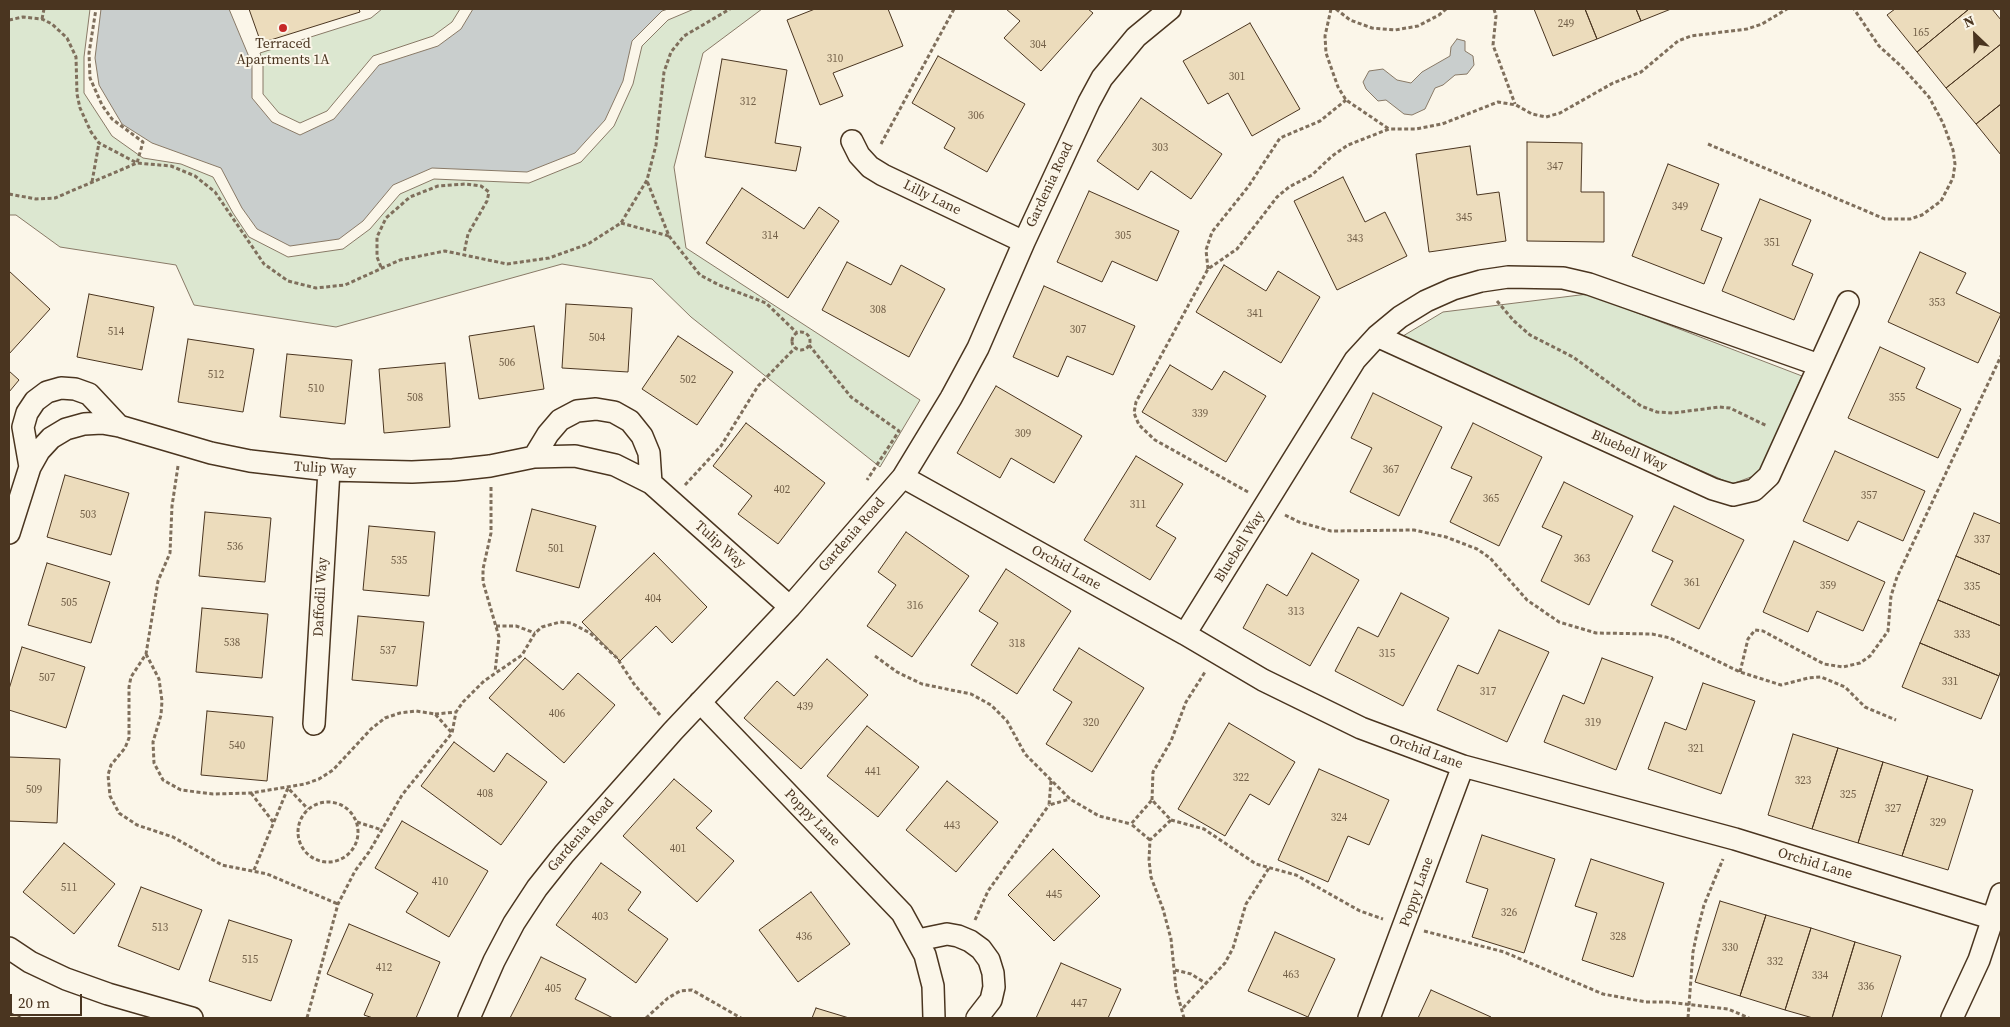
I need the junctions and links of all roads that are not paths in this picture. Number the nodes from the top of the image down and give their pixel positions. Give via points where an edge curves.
1 (1170, 9) edge
2 (852, 141) dead end
3 (1024, 242) junction
4 (1848, 302) dead end
5 (1377, 336) junction
6 (1819, 365) junction
7 (119, 426) junction
8 (534, 457) junction
9 (30, 467) junction
10 (329, 470) junction
11 (903, 477) junction
12 (651, 483) junction
13 (9, 533) edge
14 (790, 607) junction
15 (1185, 634) junction
16 (700, 702) junction
17 (314, 724) dead end
18 (1463, 766) junction
19 (2001, 894) edge
20 (1994, 918) junction
21 (918, 940) junction
22 (9, 948) edge
23 (192, 1018) edge
24 (469, 1018) edge
25 (934, 1018) edge
26 (977, 1018) edge
27 (1369, 1018) edge
28 (1952, 1018) edge

1 - 3 street, Gardenia Road via 1136,37 1102,78
2 - 3 street, Lilly Lane via 870,167
3 - 11 street, Gardenia Road via 978,348
4 - 6 street, Bluebell Way
5 - 6 street, Bluebell Way via 1400,317 1453,289 1481,281 1536,276 1589,284
5 - 6 street, Bluebell Way via 1723,493 1744,494 1763,484 1770,476
5 - 15 street, Bluebell Way via 1338,385
7 - 9 street, Tulip Way via 93,423 66,429 45,445
7 - 9 street, Tulip Way via 89,394 61,388 47,392 27,412 23,427
7 - 10 street, Tulip Way via 250,461
8 - 10 street, Tulip Way via 490,466 412,472
8 - 12 street, Tulip Way via 575,456 595,460
8 - 12 street via 560,420 577,411 596,409 614,412 630,422 642,436 649,453
9 - 13 street, Tulip Way
10 - 17 street, Daffodil Way
11 - 14 street, Gardenia Road
11 - 15 street, Orchid Lane
12 - 14 street, Tulip Way
14 - 16 street, Gardenia Road
15 - 18 street, Orchid Lane via 1312,705 1361,728
16 - 21 street, Poppy Lane via 892,902
16 - 24 street, Gardenia Road via 537,888 494,961
18 - 20 street, Orchid Lane via 1735,839
18 - 27 street, Poppy Lane
19 - 20 street
20 - 28 street
21 - 25 street, Poppy Lane via 933,986
21 - 26 street via 946,934 970,941 981,949 989,960 994,987 991,1000
22 - 23 street via 66,979

